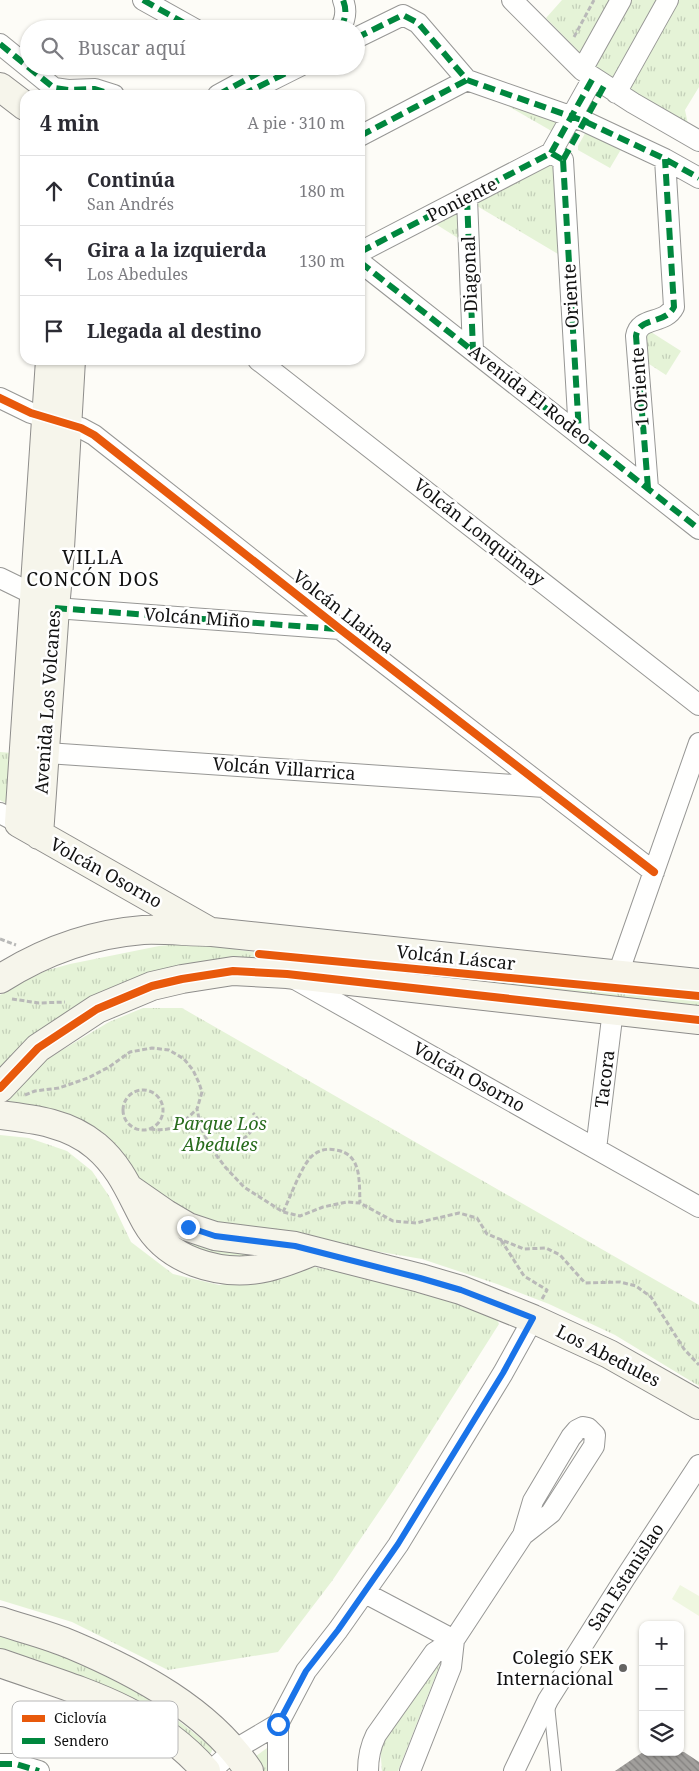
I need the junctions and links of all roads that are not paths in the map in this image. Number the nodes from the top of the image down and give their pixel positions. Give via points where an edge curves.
1 (144, 0) edge
2 (343, 0) edge
3 (512, 0) edge
4 (621, 0) edge
5 (668, 0) edge
6 (179, 20) edge
7 (344, 20) edge
8 (365, 34) edge
9 (0, 44) edge
10 (20, 60) edge
11 (38, 75) edge
12 (253, 75) edge
13 (282, 75) edge
14 (467, 80) junction
15 (599, 82) junction
16 (0, 87) edge
17 (68, 90) edge
18 (68, 90) edge
19 (98, 90) edge
20 (227, 90) edge
21 (252, 90) edge
22 (20, 102) edge
23 (578, 119) junction
24 (365, 133) edge
25 (699, 141) edge
26 (557, 157) junction
27 (665, 159) junction
28 (699, 178) edge
29 (467, 198) junction
30 (365, 249) edge
31 (365, 266) edge
32 (473, 350) junction
33 (51, 365) edge
34 (70, 365) edge
35 (264, 365) edge
36 (0, 398) edge
37 (57, 421) junction
38 (578, 433) junction
39 (648, 488) junction
40 (699, 529) edge
41 (0, 578) edge
42 (45, 601) junction
43 (340, 629) junction
44 (699, 705) edge
45 (699, 743) edge
46 (34, 752) junction
47 (544, 787) junction
48 (19, 824) edge
49 (654, 872) junction
50 (212, 932) junction
51 (286, 974) junction
52 (618, 974) junction
53 (0, 979) edge
54 (699, 983) edge
55 (613, 1010) junction
56 (699, 1020) edge
57 (6, 1100) edge
58 (596, 1149) junction
59 (699, 1207) edge
60 (533, 1318) junction
61 (699, 1405) edge
62 (699, 1465) edge
63 (523, 1535) junction
64 (365, 1593) junction
65 (0, 1621) edge
66 (454, 1640) junction
67 (0, 1663) edge
68 (548, 1700) junction
69 (103, 1701) edge
70 (177, 1701) edge
71 (178, 1701) edge
72 (278, 1724) junction
73 (178, 1743) edge
74 (241, 1761) edge
75 (0, 1764) edge
76 (39, 1771) edge
77 (206, 1771) edge
78 (210, 1771) edge
79 (278, 1771) edge
80 (368, 1771) edge
81 (410, 1771) edge
82 (514, 1771) edge
83 (556, 1771) edge

1 - 6 street
2 - 7 street via 346,10
3 - 15 street via 565,54
4 - 15 street
5 - 15 street
8 - 14 street via 403,15 418,23
9 - 10 street
11 - 17 street via 54,88
12 - 20 street
13 - 21 street
14 - 23 street
14 - 24 street
15 - 23 street
15 - 25 street
16 - 22 street
18 - 19 street
23 - 26 street
23 - 27 street
26 - 29 street, Poniente
26 - 38 street, Oriente
27 - 28 street
27 - 39 street, 1 Oriente via 674,306 665,317 641,325 636,336
29 - 30 street, Poniente
29 - 32 street, Diagonal
31 - 32 street, Avenida El Rodeo
32 - 38 street, Avenida El Rodeo
33 - 37 street, Avenida Los Volcanes
34 - 37 street, Avenida Los Volcanes
35 - 44 street, Volcán Lonquimay
36 - 37 street, Volcán Llaima
37 - 42 street, Avenida Los Volcanes
37 - 43 street, Volcán Llaima via 94,435
38 - 39 street, Avenida El Rodeo
39 - 40 street, Avenida El Rodeo
41 - 42 street
42 - 43 street, Volcán Miño
42 - 46 street, Avenida Los Volcanes
43 - 47 street, Volcán Llaima
45 - 49 street
46 - 47 street, Volcán Villarrica
46 - 48 street, Avenida Los Volcanes
47 - 49 street, Volcán Llaima
48 - 50 street, Volcán Osorno
49 - 52 street
50 - 52 street, Volcán Láscar
50 - 53 street, Volcán Láscar via 145,930 92,938 42,955
51 - 55 street, Volcán Láscar
51 - 57 street, Volcán Láscar via 233,971 182,979 152,986 96,1009 38,1048
51 - 58 street, Volcán Osorno
52 - 54 street, Volcán Láscar
55 - 56 street, Volcán Láscar
55 - 58 street, Tacora
57 - 60 street, Los Abedules via 96,1146 130,1189 147,1224 178,1254 198,1264 246,1270 315,1251 453,1287
58 - 59 street, Volcán Osorno
60 - 61 street, Los Abedules via 609,1354
60 - 64 street via 434,1487
62 - 68 street, San Estanislao
63 - 63 street via 551,1513 594,1446 592,1430 583,1427 571,1437 533,1501
63 - 66 street
64 - 66 street
64 - 72 street via 306,1671
65 - 70 street via 71,1644 123,1669
66 - 80 street via 434,1653 376,1735
66 - 81 street via 451,1667
67 - 69 street
68 - 82 street, San Estanislao
68 - 83 lane
71 - 74 street via 213,1728
72 - 74 street
72 - 79 street
73 - 77 street
74 - 78 street
75 - 76 street via 16,1764

